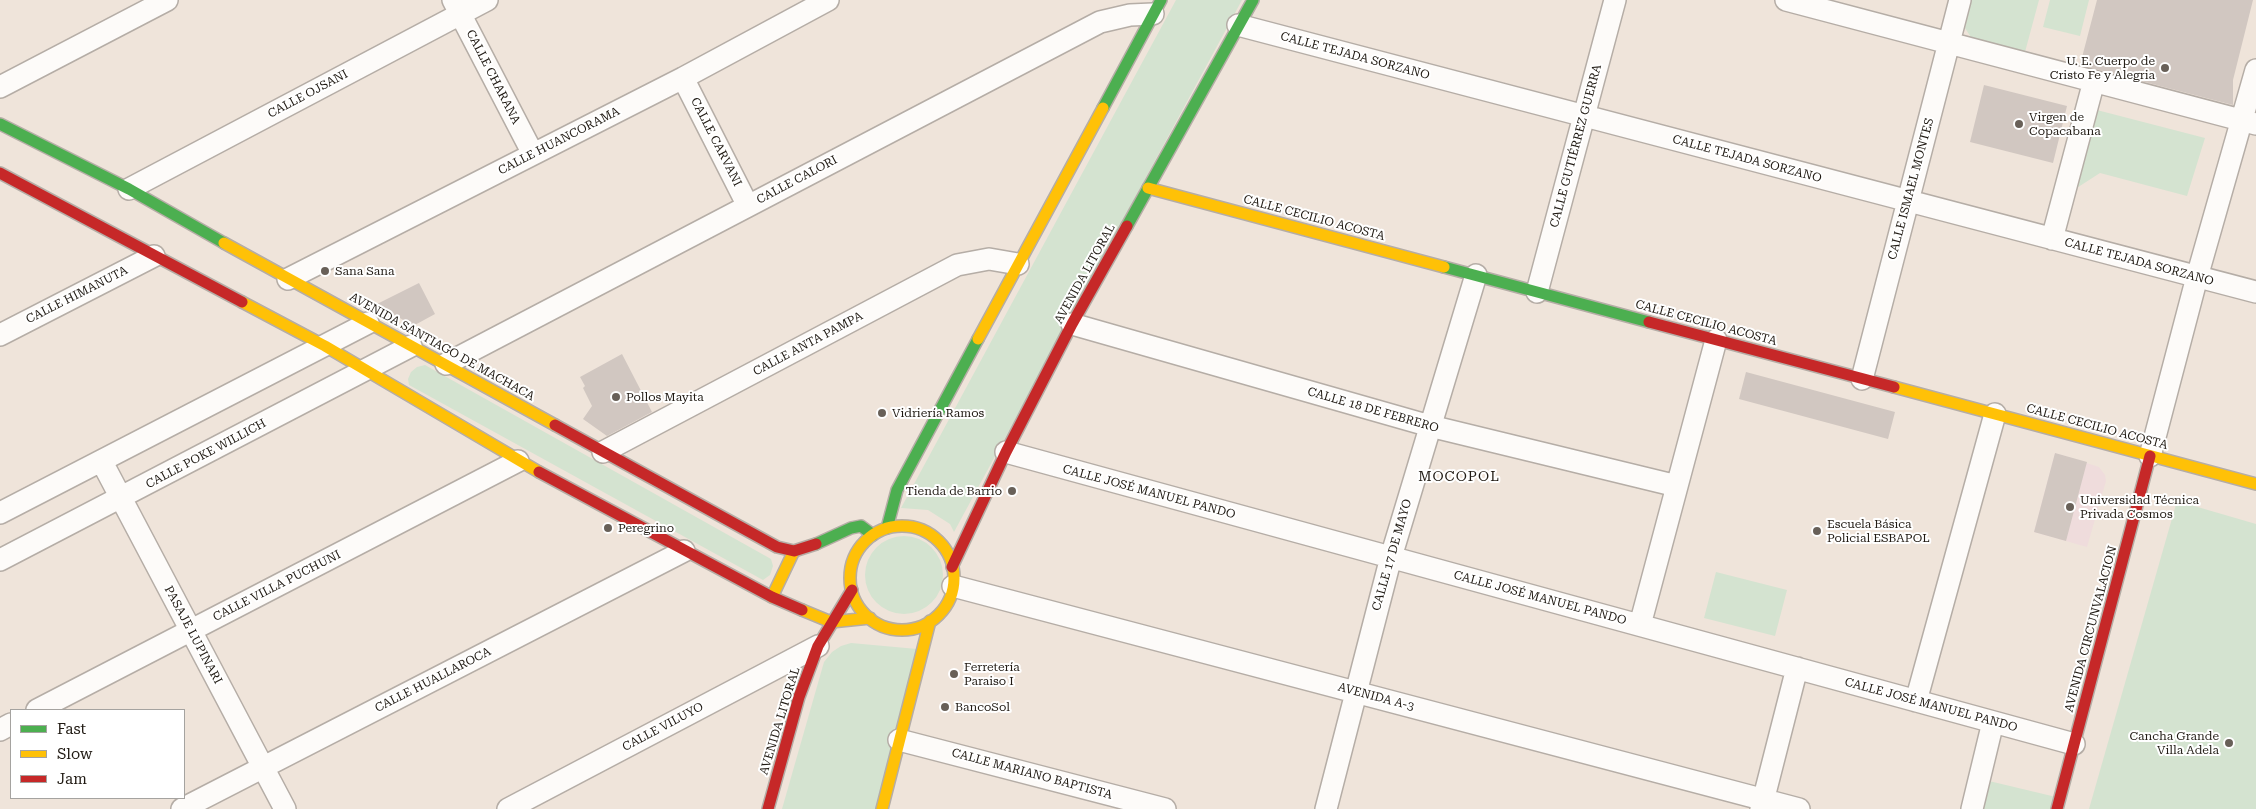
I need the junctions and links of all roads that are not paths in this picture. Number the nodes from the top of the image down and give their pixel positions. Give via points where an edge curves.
1 (167, 0) edge
2 (487, 0) edge
3 (828, 0) edge
4 (1253, 0) edge
5 (1615, 0) edge
6 (1788, 0) edge
7 (1960, 0) edge
8 (457, 7) edge
9 (1157, 7) edge
10 (1238, 25) junction
11 (1948, 43) junction
12 (2256, 70) edge
13 (683, 78) junction
14 (2094, 81) junction
15 (0, 87) edge
16 (1584, 116) junction
17 (2249, 122) edge
18 (0, 124) edge
19 (533, 154) junction
20 (0, 173) edge
21 (1148, 188) junction
22 (129, 189) junction
23 (1907, 201) junction
24 (748, 206) junction
25 (2052, 239) junction
26 (154, 256) junction
27 (1018, 264) junction
28 (1476, 275) junction
29 (2197, 277) junction
30 (288, 279) junction
31 (1537, 292) junction
32 (2256, 292) edge
33 (368, 323) junction
34 (1072, 324) junction
35 (0, 335) edge
36 (1716, 340) junction
37 (325, 346) junction
38 (411, 346) junction
39 (446, 364) junction
40 (363, 370) junction
41 (1862, 378) junction
42 (1994, 414) junction
43 (1430, 426) junction
44 (603, 452) junction
45 (1006, 452) junction
46 (2150, 456) junction
47 (518, 461) junction
48 (102, 462) junction
49 (2256, 484) edge
50 (1677, 486) junction
51 (121, 498) junction
52 (0, 513) edge
53 (887, 528) junction
54 (873, 535) junction
55 (684, 551) junction
56 (794, 551) junction
57 (1391, 557) junction
58 (0, 560) edge
59 (953, 576) junction
60 (852, 590) junction
61 (772, 597) junction
62 (870, 618) junction
63 (930, 621) junction
64 (831, 622) junction
65 (1640, 625) junction
66 (191, 630) junction
67 (818, 646) junction
68 (1797, 668) junction
69 (1356, 692) junction
70 (1916, 700) junction
71 (39, 709) edge
72 (1993, 722) junction
73 (900, 740) junction
74 (2074, 744) junction
75 (263, 768) junction
76 (1762, 804) edge
77 (182, 809) edge
78 (285, 809) edge
79 (508, 809) edge
80 (768, 809) edge
81 (882, 809) edge
82 (1165, 809) edge
83 (1326, 809) edge
84 (1799, 809) edge
85 (1972, 809) edge
86 (2057, 809) edge

1 - 15 street
2 - 8 street, CALLE OJSANI
3 - 13 street, CALLE HUANCORAMA
4 - 10 street, AVENIDA LITORAL
5 - 16 street, CALLE GUTIÉRREZ GUERRA
6 - 11 street
7 - 11 street, CALLE ISMAEL MONTES
8 - 19 street, CALLE CHARANA
8 - 22 street, CALLE OJSANI
9 - 24 street, CALLE CALORI via 1100,22
9 - 27 street
10 - 16 street, CALLE TEJADA SORZANO
10 - 21 street, AVENIDA LITORAL
11 - 14 street
11 - 23 street, CALLE ISMAEL MONTES
12 - 17 street
13 - 19 street, CALLE HUANCORAMA
13 - 24 street, CALLE CARVANI
14 - 17 street
14 - 25 street
16 - 23 street, CALLE TEJADA SORZANO
16 - 31 street, CALLE GUTIÉRREZ GUERRA
17 - 29 street
18 - 22 street, AVENIDA SANTIAGO DE MACHACA
19 - 30 street, CALLE HUANCORAMA
20 - 26 street
21 - 28 street, CALLE CECILIO ACOSTA
21 - 34 street, AVENIDA LITORAL
22 - 30 street, AVENIDA SANTIAGO DE MACHACA
23 - 25 street, CALLE TEJADA SORZANO
23 - 41 street, CALLE ISMAEL MONTES
24 - 39 street, CALLE CALORI
25 - 29 street, CALLE TEJADA SORZANO
26 - 35 street, CALLE HIMANUTA
26 - 37 street
27 - 44 street, CALLE ANTA PAMPA via 989,259 958,265
27 - 53 street via 897,490
28 - 31 street, CALLE CECILIO ACOSTA
28 - 43 street, CALLE 17 DE MAYO
29 - 32 street, CALLE TEJADA SORZANO
29 - 46 street
30 - 33 street, AVENIDA SANTIAGO DE MACHACA
31 - 36 street, CALLE CECILIO ACOSTA
33 - 37 street
33 - 38 street, AVENIDA SANTIAGO DE MACHACA
34 - 43 street, CALLE 18 DE FEBRERO
34 - 45 street, AVENIDA LITORAL
36 - 41 street, CALLE CECILIO ACOSTA
36 - 50 street
37 - 40 street
37 - 48 street
38 - 39 street, AVENIDA SANTIAGO DE MACHACA
38 - 40 street, CALLE POKE WILLICH
39 - 44 street, AVENIDA SANTIAGO DE MACHACA
40 - 47 street
40 - 51 street, CALLE POKE WILLICH
41 - 42 street, CALLE CECILIO ACOSTA
42 - 46 street, CALLE CECILIO ACOSTA
42 - 70 street
43 - 50 street, CALLE 18 DE FEBRERO
43 - 57 street, CALLE 17 DE MAYO
44 - 56 street, AVENIDA SANTIAGO DE MACHACA via 777,546
45 - 57 street, CALLE JOSÉ MANUEL PANDO
45 - 59 street, AVENIDA LITORAL
46 - 49 street, CALLE CECILIO ACOSTA
46 - 74 street, AVENIDA CIRCUNVALACION
47 - 55 street
47 - 66 street, CALLE VILLA PUCHUNI
48 - 51 street, PASAJE LUPINARI
48 - 52 street
50 - 65 street
51 - 58 street, CALLE POKE WILLICH
51 - 66 street, PASAJE LUPINARI
53 - 54 street
53 - 59 street via 907,526 926,532 945,548
54 - 56 street via 861,526 851,528 821,544
54 - 60 street via 861,546 853,562
55 - 61 street
55 - 75 street, CALLE HUALLAROCA
56 - 61 street
57 - 65 street, CALLE JOSÉ MANUEL PANDO
57 - 69 street, CALLE 17 DE MAYO
59 - 63 street via 946,606
59 - 69 street, AVENIDA A-3
60 - 62 street via 859,606
60 - 64 street, AVENIDA LITORAL
61 - 64 street
62 - 63 street via 880,625 897,629 914,628
62 - 64 street
63 - 73 street
64 - 67 street, AVENIDA LITORAL
65 - 68 street, CALLE JOSÉ MANUEL PANDO
66 - 71 street, CALLE VILLA PUCHUNI
66 - 75 street, PASAJE LUPINARI
67 - 79 street, CALLE VILUYO
67 - 80 street, AVENIDA LITORAL via 799,697
68 - 70 street, CALLE JOSÉ MANUEL PANDO
68 - 76 street
69 - 76 street, AVENIDA A-3
69 - 83 street, CALLE 17 DE MAYO
70 - 72 street, CALLE JOSÉ MANUEL PANDO
72 - 74 street, CALLE JOSÉ MANUEL PANDO
72 - 85 street
73 - 81 street
73 - 82 street, CALLE MARIANO BAPTISTA
74 - 86 street, AVENIDA CIRCUNVALACION
75 - 77 street, CALLE HUALLAROCA
75 - 78 street, PASAJE LUPINARI
76 - 84 street, AVENIDA A-3

